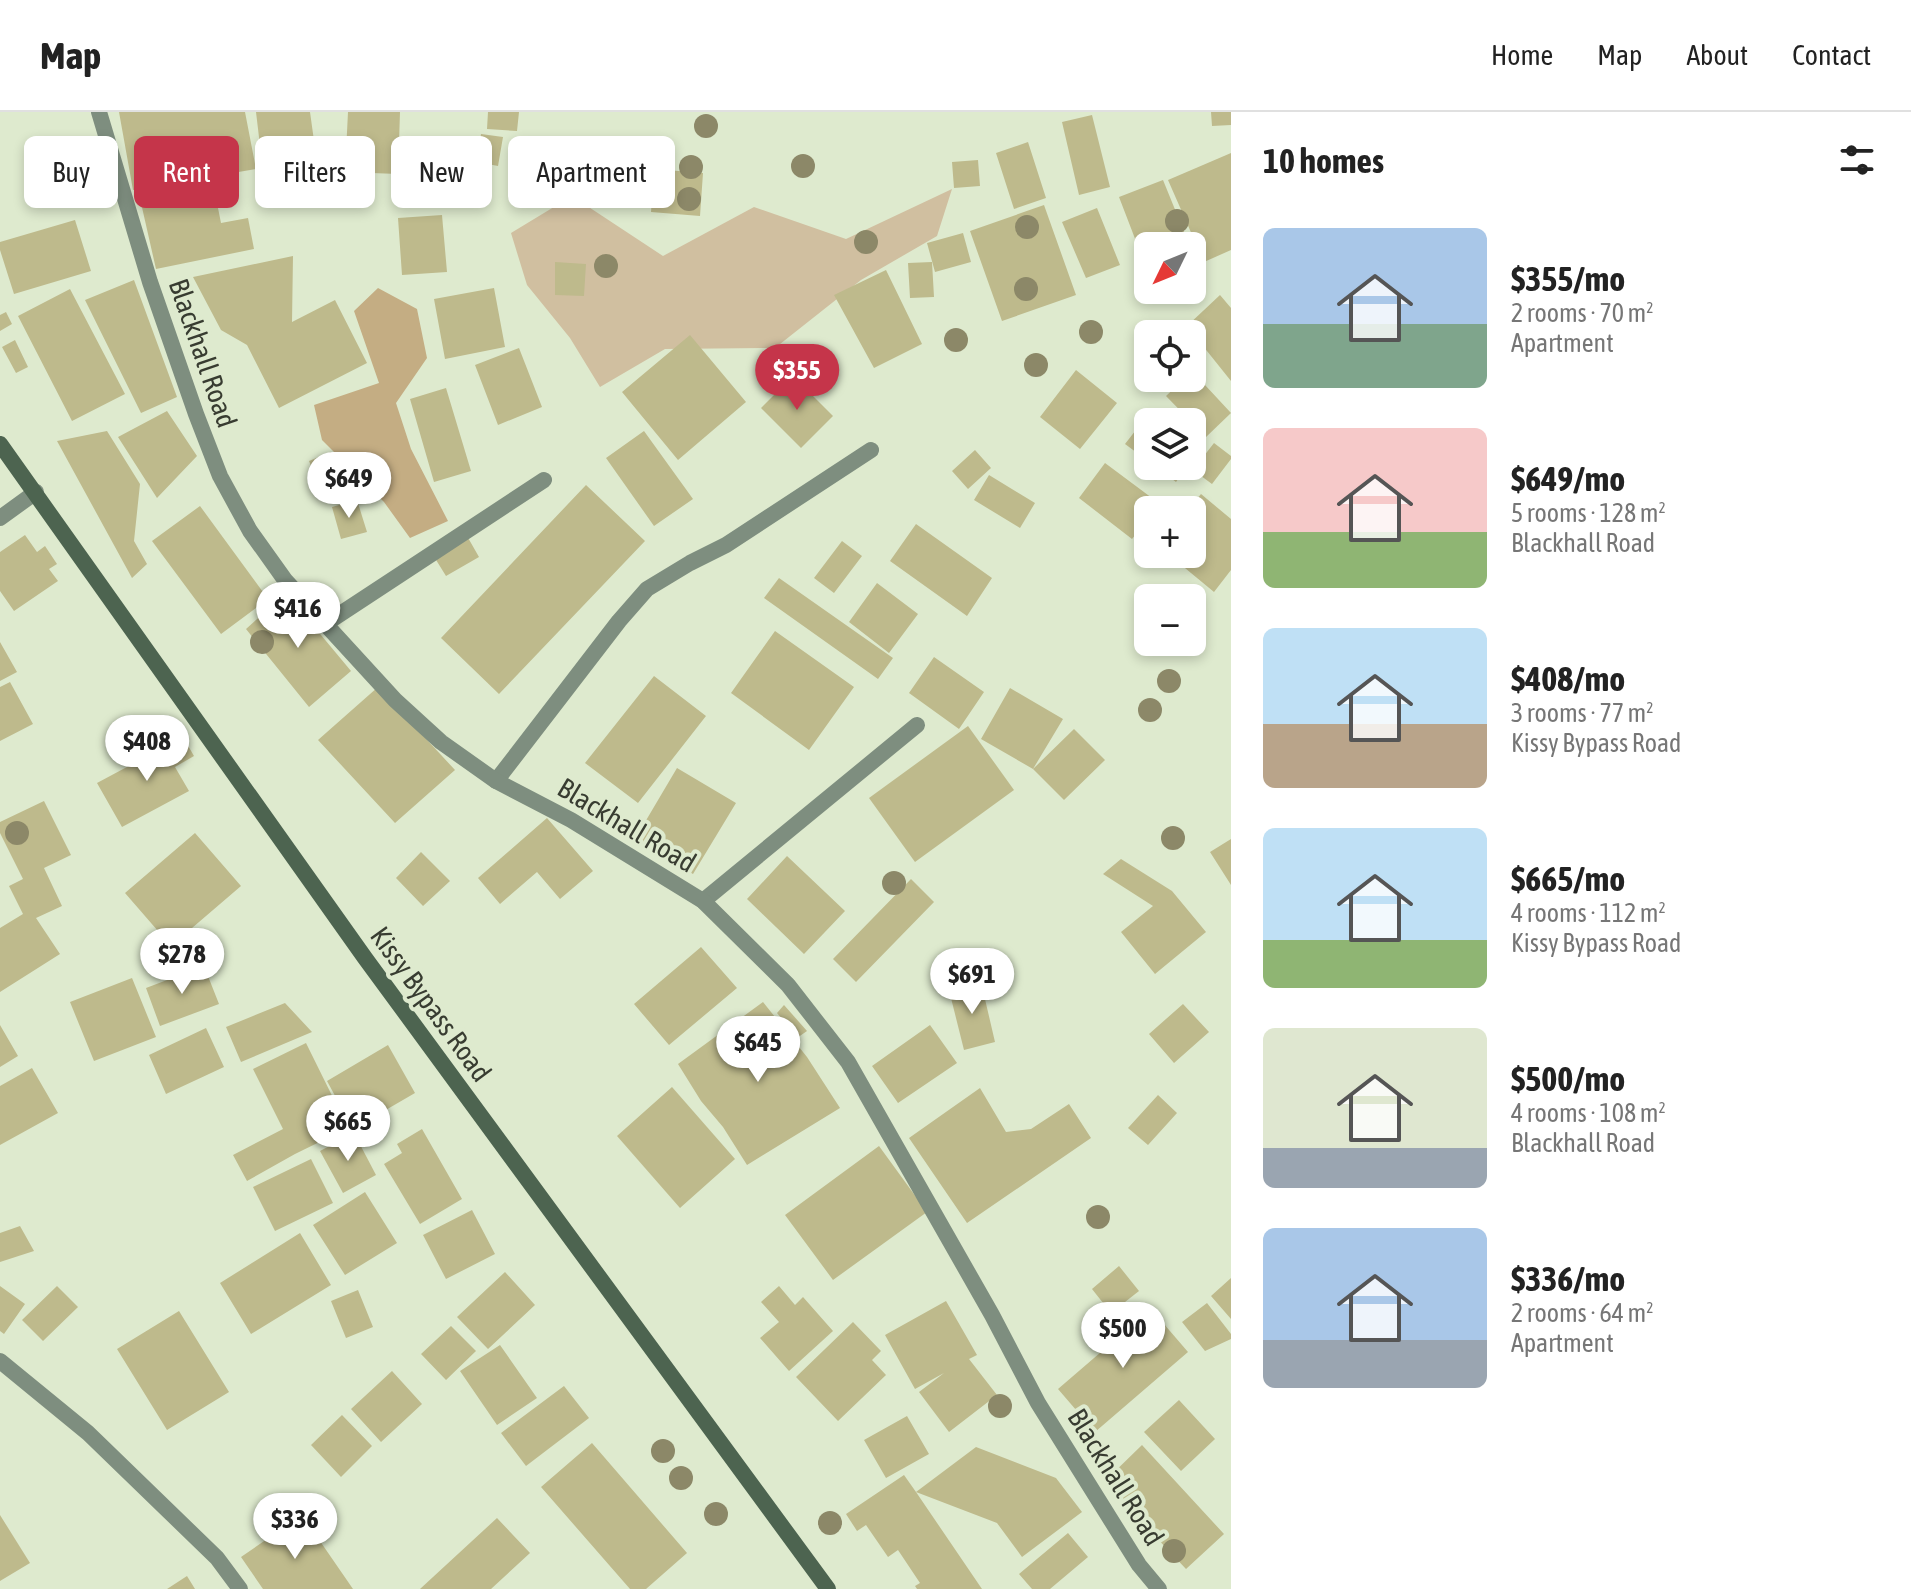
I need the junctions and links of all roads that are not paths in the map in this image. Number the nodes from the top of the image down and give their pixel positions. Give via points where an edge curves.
1 (99, 112) edge
2 (0, 444) edge
3 (871, 450) dead end
4 (544, 480) dead end
5 (36, 492) junction
6 (0, 518) edge
7 (325, 624) junction
8 (917, 725) dead end
9 (496, 781) junction
10 (703, 901) junction
11 (0, 1361) edge
12 (240, 1589) edge
13 (828, 1589) edge
14 (1159, 1589) edge

1 - 7 street, Blackhall Road via 150,282 220,476 250,531
2 - 5 main road, Kissy Bypass Road
3 - 9 street via 726,545 647,589
4 - 7 street
5 - 6 street
5 - 13 main road, Kissy Bypass Road via 365,958
7 - 9 street, Blackhall Road via 395,700
8 - 10 street
9 - 10 street, Blackhall Road
10 - 14 street, Blackhall Road via 788,985 848,1062 1038,1403
11 - 12 street via 88,1433 217,1558

